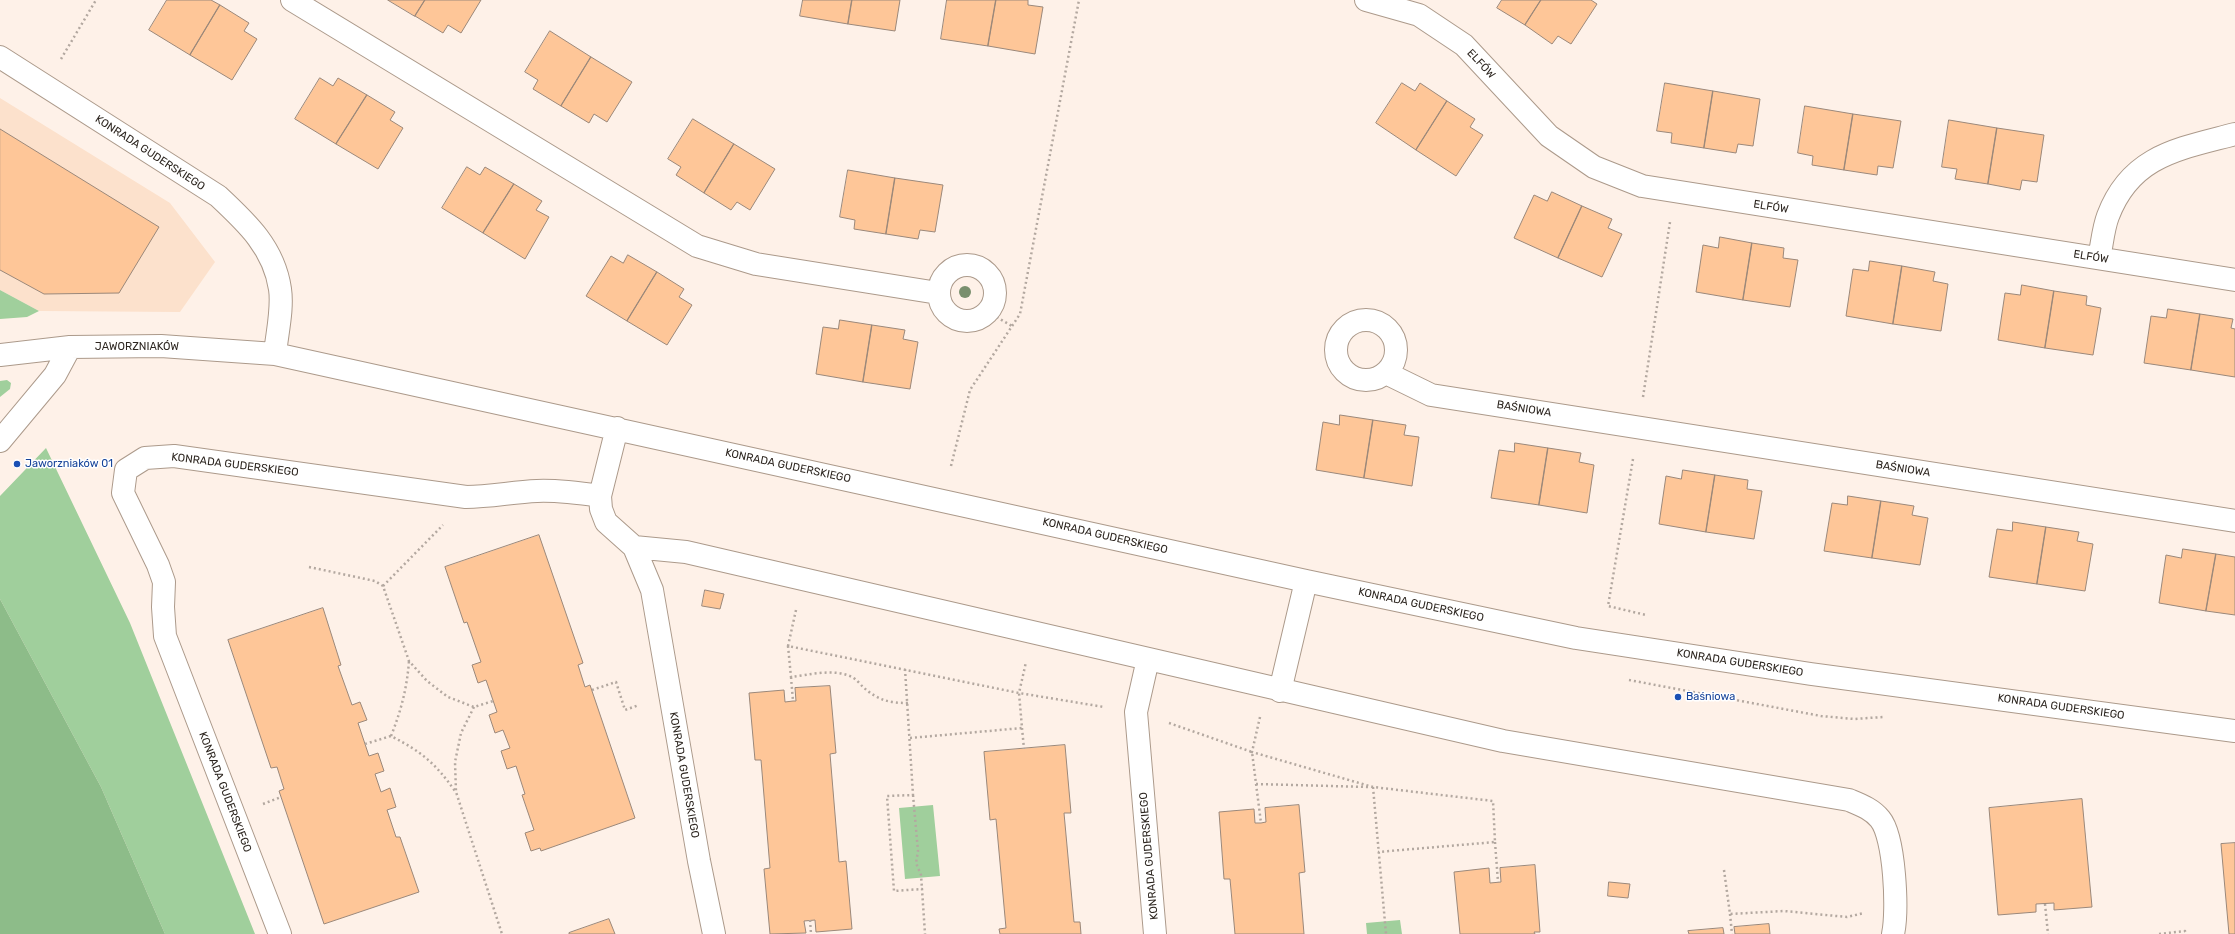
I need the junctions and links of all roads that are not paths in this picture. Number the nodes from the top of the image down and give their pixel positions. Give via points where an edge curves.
1 (292, 0) edge
2 (1366, 0) edge
3 (0, 57) edge
4 (2235, 134) edge
5 (2099, 258) junction
6 (2235, 280) edge
7 (938, 293) junction
8 (70, 348) junction
9 (0, 354) edge
10 (275, 354) junction
11 (1386, 373) dead end
12 (616, 428) junction
13 (0, 441) edge
14 (600, 496) junction
15 (2235, 521) edge
16 (634, 546) junction
17 (1306, 581) junction
18 (1148, 659) junction
19 (1280, 691) junction
20 (2235, 731) edge
21 (280, 934) edge
22 (714, 934) edge
23 (1155, 934) edge
24 (1893, 934) edge

1 - 7 street via 697,246 756,264
2 - 5 street, ELFÓW via 1419,15 1464,45 1549,136 1594,167 1642,186
3 - 10 street, KONRADA GUDERSKIEGO via 218,196 244,219 260,238 274,264 280,290
4 - 5 street via 2176,150 2146,164 2124,186 2108,217
5 - 6 street, ELFÓW
7 - 7 street via 939,284 950,270 959,266 976,266 984,270 994,286 993,304 988,312 971,321 952,317 944,311
8 - 9 street, JAWORZNIAKÓW
8 - 10 street, JAWORZNIAKÓW via 161,346
8 - 13 street via 55,375
10 - 12 street, KONRADA GUDERSKIEGO
11 - 15 street, BAŚNIOWA via 1431,395
12 - 14 street, KONRADA GUDERSKIEGO
12 - 17 street, KONRADA GUDERSKIEGO
14 - 16 street, KONRADA GUDERSKIEGO via 600,509 606,522
14 - 21 street, KONRADA GUDERSKIEGO via 538,491 491,497 466,497 174,456 145,458 126,470 123,494 164,582 165,636
16 - 18 street via 686,552
16 - 22 street, KONRADA GUDERSKIEGO via 652,590
17 - 19 street
17 - 20 street, KONRADA GUDERSKIEGO via 1576,638 1812,674
18 - 19 street
18 - 23 street, KONRADA GUDERSKIEGO via 1136,712
19 - 24 street via 1503,741 1849,800 1867,807 1881,820 1894,858

